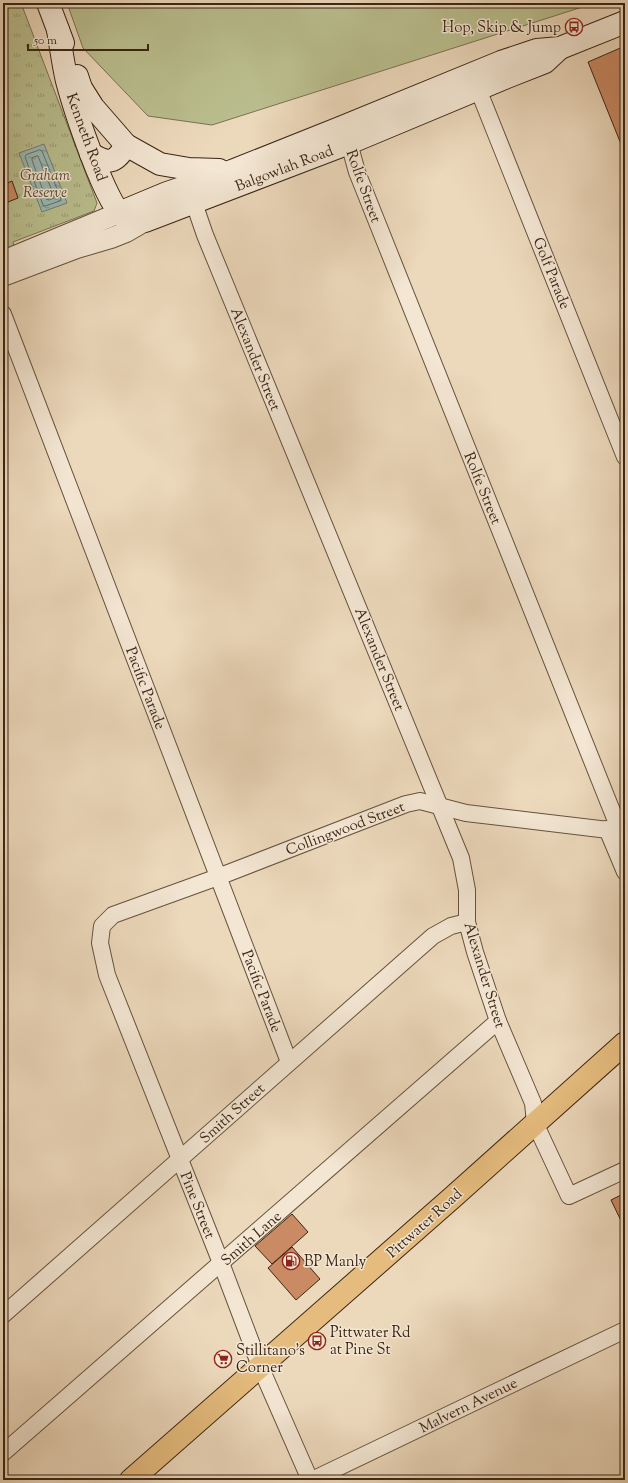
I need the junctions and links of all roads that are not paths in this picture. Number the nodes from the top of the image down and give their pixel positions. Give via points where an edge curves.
1 (48, 3) edge
2 (625, 22) edge
3 (58, 30) junction
4 (560, 48) junction
5 (478, 89) junction
6 (349, 143) junction
7 (126, 145) junction
8 (91, 154) junction
9 (232, 171) junction
10 (194, 203) junction
11 (119, 213) junction
12 (145, 221) junction
13 (3, 261) edge
14 (3, 276) edge
15 (3, 314) edge
16 (625, 457) edge
17 (440, 806) junction
18 (617, 831) edge
19 (625, 872) edge
20 (218, 877) junction
21 (467, 922) junction
22 (102, 926) joint
23 (498, 1021) junction
24 (625, 1043) edge
25 (289, 1062) junction
26 (535, 1123) junction
27 (180, 1160) junction
28 (625, 1170) edge
29 (221, 1263) junction
30 (3, 1315) edge
31 (625, 1330) edge
32 (260, 1366) junction
33 (3, 1453) edge
34 (131, 1480) edge
35 (311, 1480) edge

1 - 3 main road, Kenneth Road
2 - 4 main road, Balgowlah Road
3 - 7 main road, Kenneth Road via 82,88 93,107
3 - 8 main road, Kenneth Road via 67,80
4 - 5 main road, Balgowlah Road via 545,62
4 - 9 main road, Balgowlah Road via 537,50 501,62
5 - 6 main road, Balgowlah Road
5 - 16 street, Golf Parade
6 - 10 main road, Balgowlah Road
6 - 18 street, Rolfe Street via 357,172
7 - 8 main road via 114,160 105,162
7 - 9 main road, Kenneth Road via 160,164 189,169
8 - 11 main road, Kenneth Road
9 - 11 main road, Balgowlah Road via 167,193
10 - 12 main road, Balgowlah Road
10 - 17 street, Alexander Street via 208,243
11 - 12 main road via 132,220
11 - 13 street, Balgowlah Road
12 - 14 street, Balgowlah Road via 111,238 76,248
15 - 20 street, Pacific Parade
17 - 18 street, Collingwood Street via 466,813
17 - 20 street, Collingwood Street via 420,801 406,804
17 - 21 street, Alexander Street via 461,858
18 - 19 street, Rolfe Street
20 - 22 street, Collingwood Street via 113,915
20 - 25 street, Pacific Parade
21 - 23 street, Alexander Street
21 - 25 street, Smith Street via 451,926 433,936
22 - 27 street, Pine Street via 100,943 107,975
23 - 26 street, Alexander Street via 533,1103
23 - 29 street, Smith Lane
24 - 26 main road, Pittwater Road
25 - 27 street, Smith Street
26 - 28 street, Alexander Street via 569,1196
26 - 32 main road, Pittwater Road
27 - 29 street, Pine Street
27 - 30 street, Smith Street
29 - 32 street, Pine Street
29 - 33 street, Smith Lane
31 - 35 street, Malvern Avenue
32 - 34 main road, Pittwater Road
32 - 35 street, Pine Street

